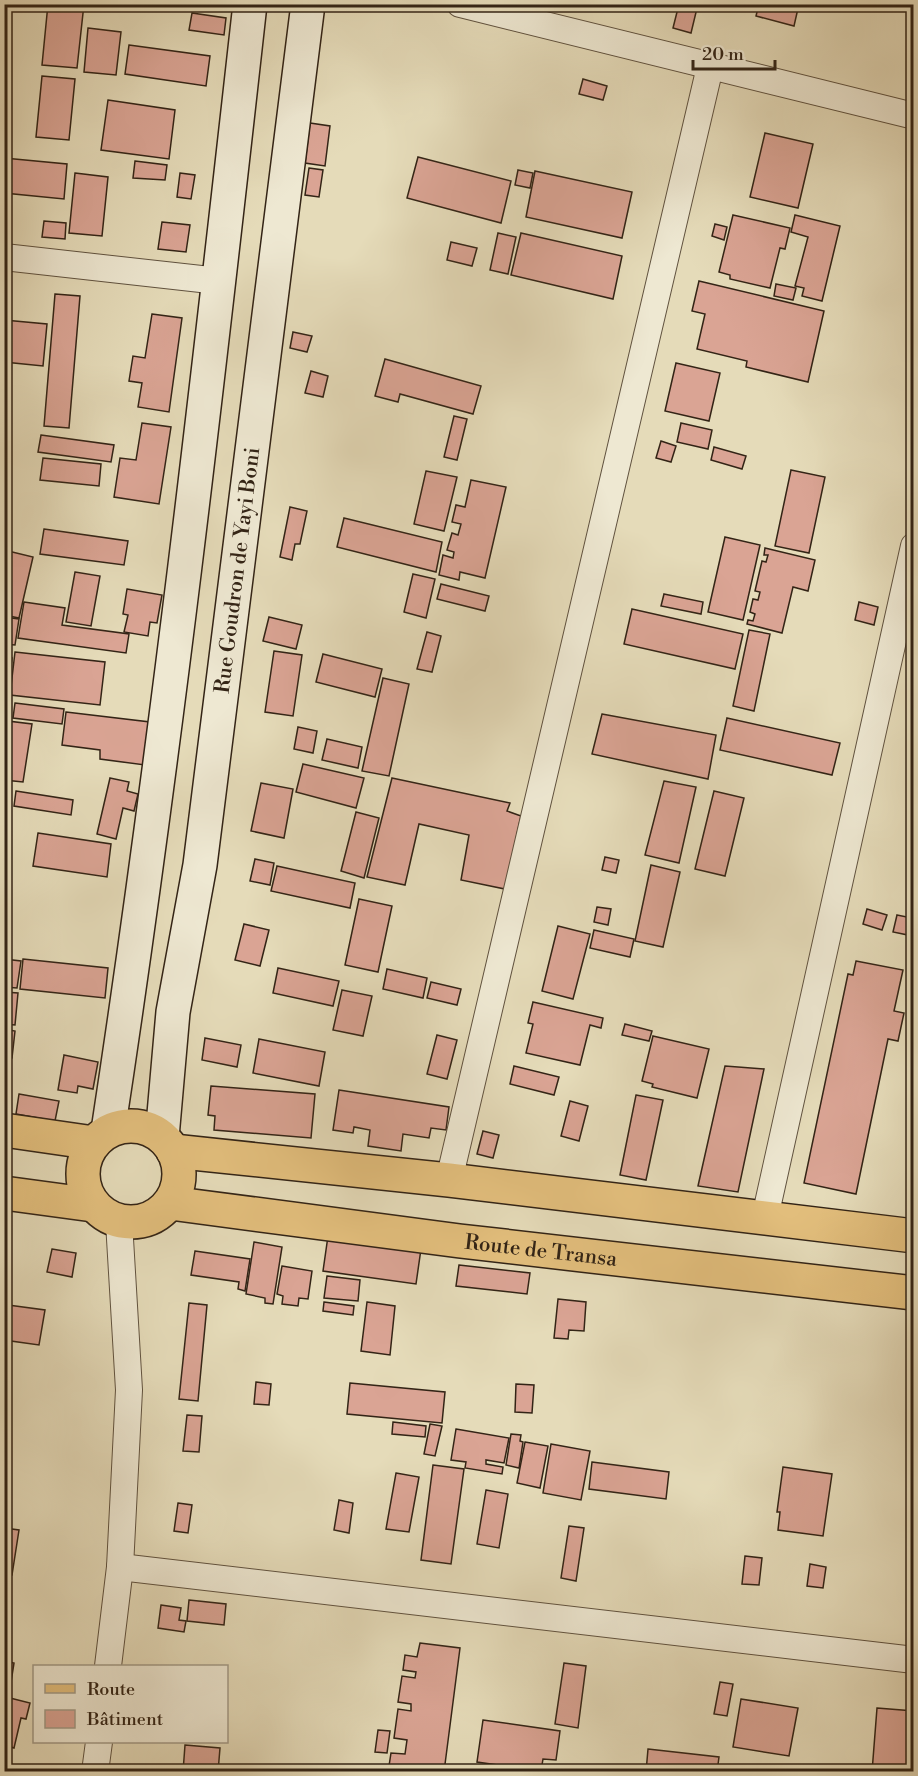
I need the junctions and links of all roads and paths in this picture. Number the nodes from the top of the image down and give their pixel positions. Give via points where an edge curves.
1 (250, 4) edge
2 (308, 4) edge
3 (460, 4) edge
4 (710, 67) junction
5 (914, 116) edge
6 (4, 256) edge
7 (219, 281) junction
8 (914, 546) edge
9 (4, 1130) edge
10 (101, 1137) junction
11 (167, 1144) junction
12 (449, 1180) junction
13 (4, 1193) edge
14 (170, 1203) junction
15 (106, 1213) junction
16 (765, 1217) junction
17 (914, 1236) edge
18 (914, 1293) edge
19 (120, 1567) junction
20 (914, 1660) edge
21 (108, 1665) edge
22 (99, 1743) edge
23 (95, 1772) edge

1 - 7 street
2 - 11 street, Rue Goudron de Yayi Boni via 200,865 173,1012
3 - 4 street
4 - 5 street
4 - 12 street
6 - 7 street
7 - 10 street via 146,872
8 - 16 street
9 - 10 main road
10 - 11 main road via 126,1126 145,1128
10 - 15 main road via 84,1163 83,1185
11 - 12 main road
11 - 14 main road via 179,1168
12 - 16 main road
13 - 15 main road
14 - 15 main road via 156,1216 138,1222
14 - 18 main road, Route de Transa
15 - 19 street via 129,1390
16 - 17 main road
19 - 20 street
19 - 21 street
22 - 23 street

